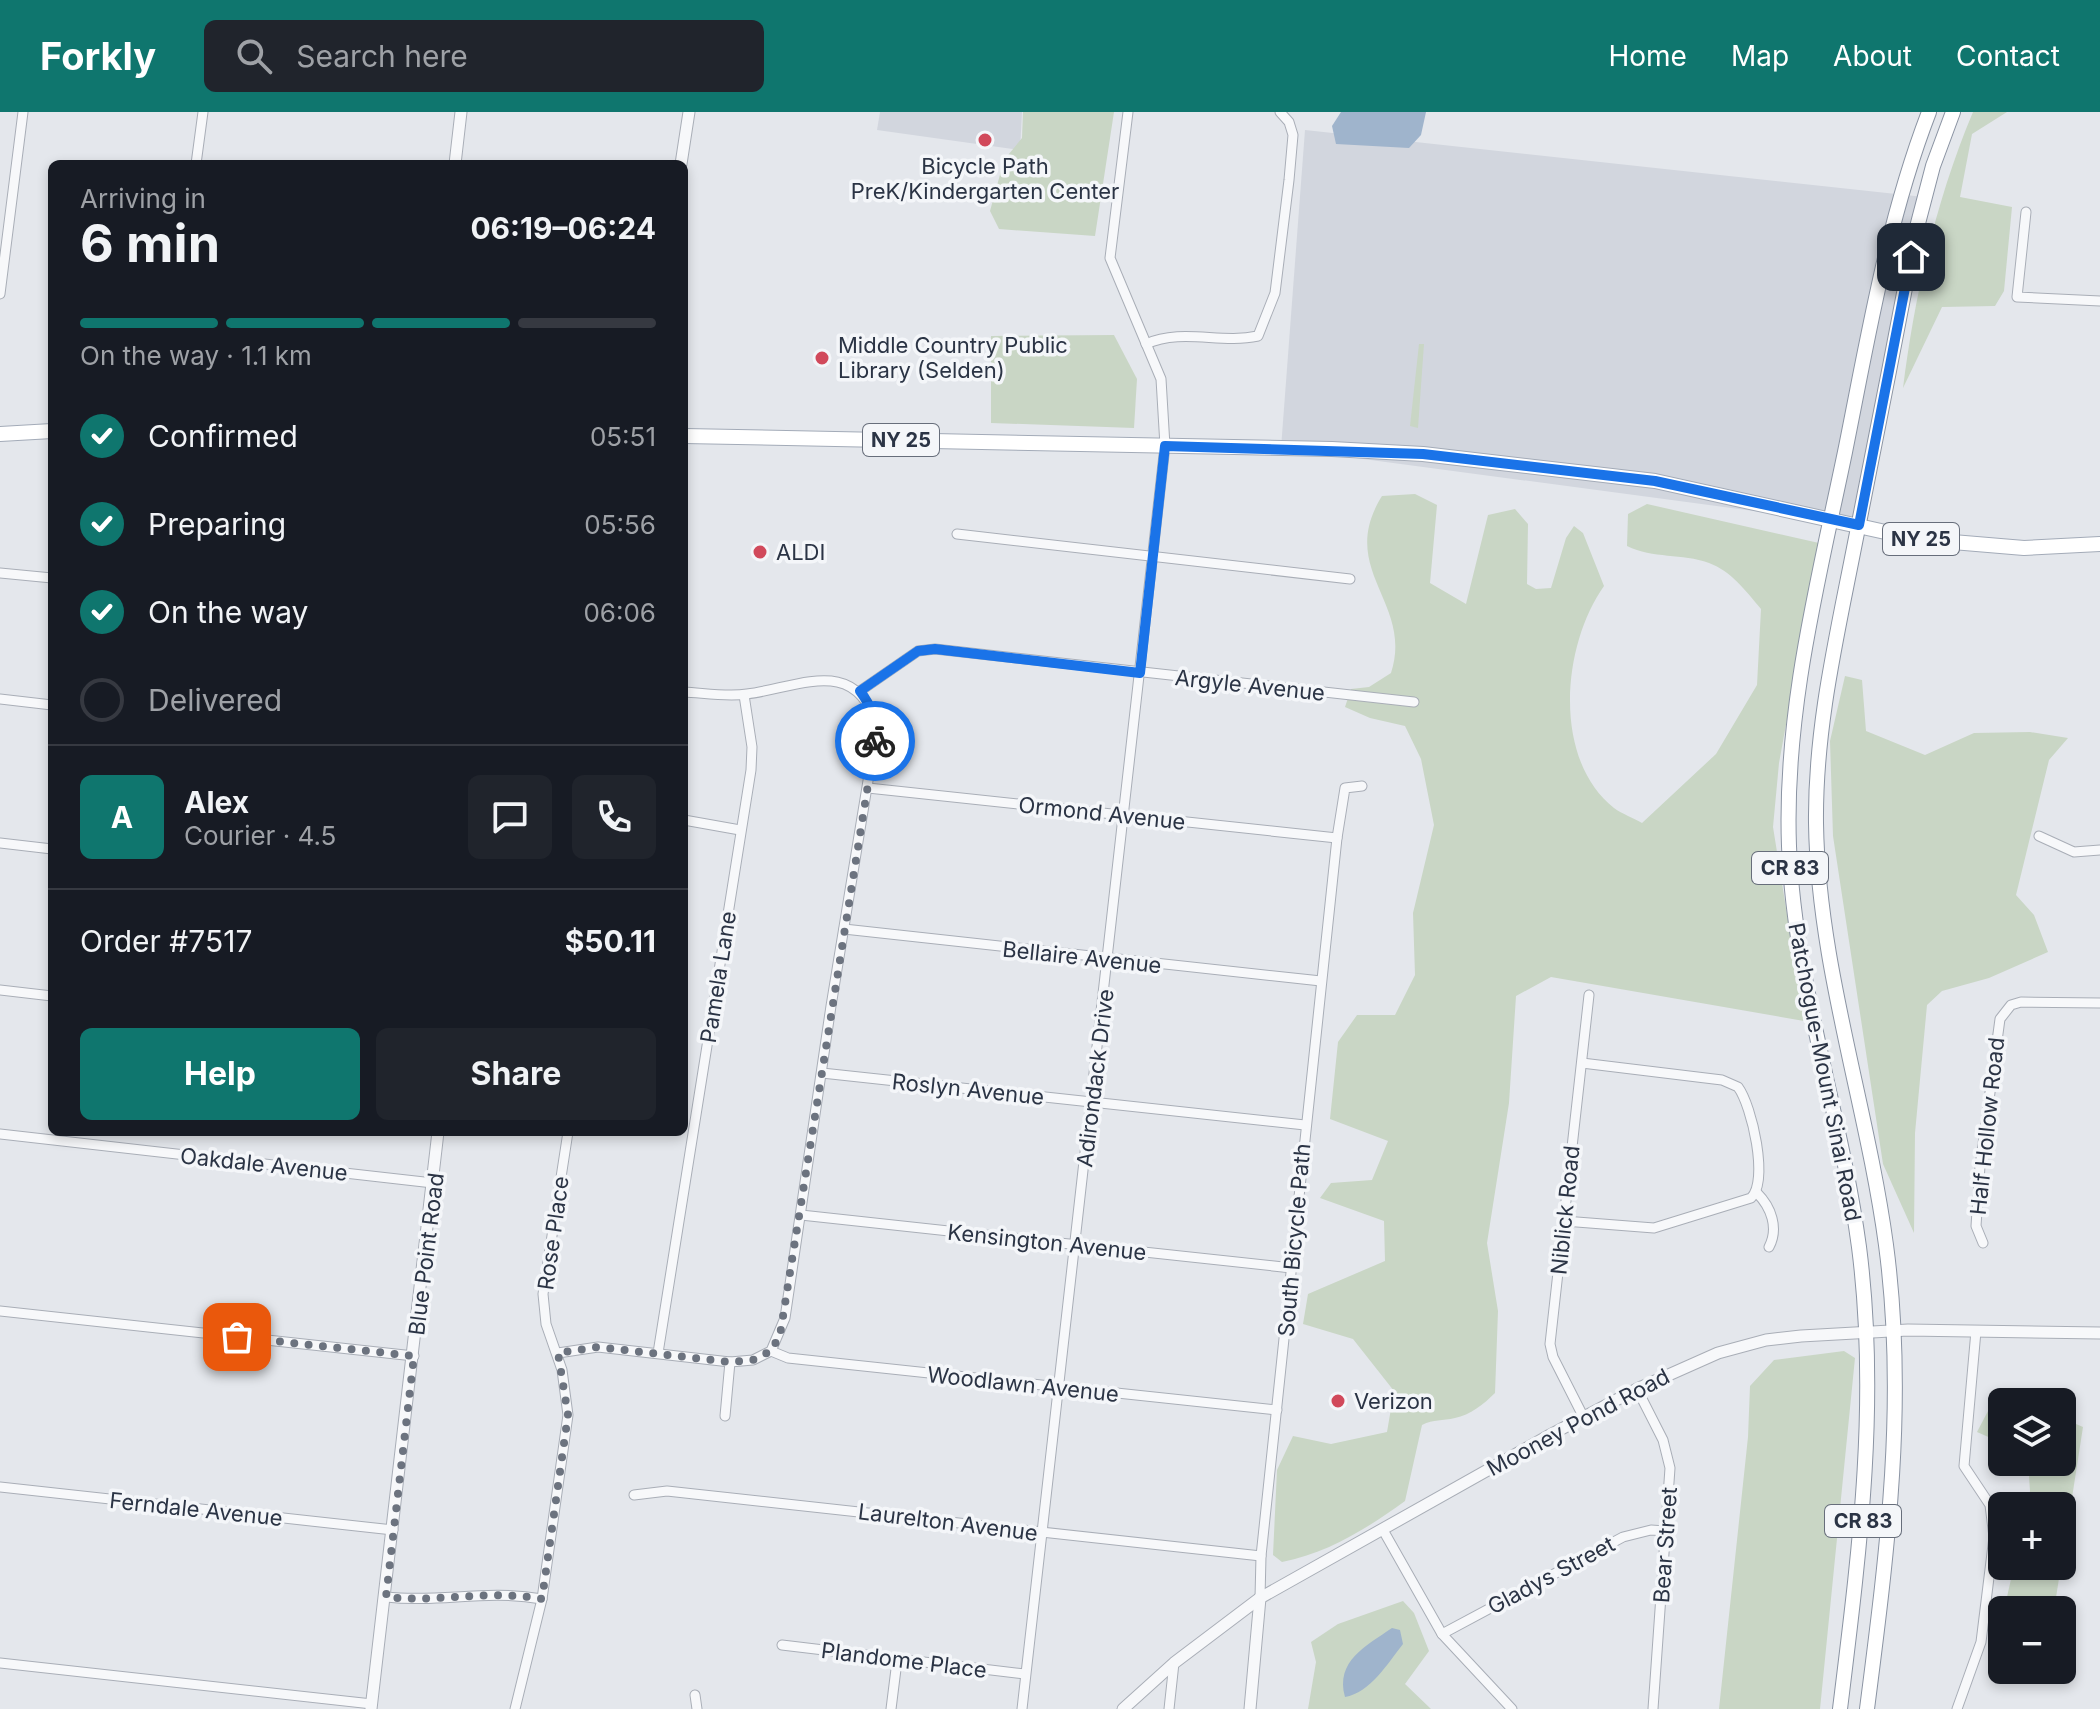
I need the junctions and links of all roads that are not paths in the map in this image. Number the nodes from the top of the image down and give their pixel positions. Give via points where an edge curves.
1 (23, 112) edge
2 (203, 112) edge
3 (461, 112) edge
4 (689, 112) edge
5 (1128, 112) edge
6 (1280, 112) edge
7 (1929, 112) edge
8 (1953, 112) edge
9 (197, 160) edge
10 (455, 160) edge
11 (682, 160) edge
12 (2026, 212) dead end
13 (0, 294) edge
14 (2100, 301) edge
15 (1146, 344) junction
16 (48, 431) edge
17 (0, 434) edge
18 (688, 436) edge
19 (1165, 446) junction
20 (1831, 520) junction
21 (1859, 525) junction
22 (957, 534) dead end
23 (2100, 544) edge
24 (1153, 555) junction
25 (0, 573) edge
26 (48, 578) edge
27 (1350, 579) dead end
28 (1140, 673) junction
29 (860, 691) junction
30 (688, 692) edge
31 (744, 695) junction
32 (0, 699) edge
33 (1414, 702) dead end
34 (48, 705) edge
35 (1362, 786) dead end
36 (868, 788) junction
37 (1125, 815) junction
38 (688, 821) edge
39 (740, 830) junction
40 (2039, 836) dead end
41 (1337, 838) junction
42 (0, 843) edge
43 (48, 849) edge
44 (2100, 850) edge
45 (844, 929) junction
46 (1109, 961) junction
47 (1321, 981) junction
48 (0, 990) edge
49 (1589, 995) dead end
50 (48, 996) edge
51 (2100, 1003) edge
52 (1582, 1063) junction
53 (822, 1073) junction
54 (1091, 1102) junction
55 (1305, 1125) junction
56 (0, 1134) edge
57 (438, 1136) edge
58 (567, 1136) edge
59 (433, 1183) junction
60 (1757, 1193) junction
61 (801, 1215) junction
62 (1564, 1221) junction
63 (1983, 1243) dead end
64 (1076, 1246) junction
65 (1769, 1247) dead end
66 (1292, 1268) junction
67 (0, 1311) edge
68 (1976, 1331) junction
69 (1895, 1332) junction
70 (1867, 1333) junction
71 (2100, 1333) edge
72 (771, 1351) junction
73 (558, 1353) junction
74 (658, 1353) junction
75 (414, 1356) junction
76 (730, 1362) junction
77 (1057, 1389) junction
78 (1637, 1389) junction
79 (1277, 1410) junction
80 (725, 1416) dead end
81 (1584, 1418) junction
82 (0, 1487) edge
83 (634, 1495) dead end
84 (393, 1530) junction
85 (1383, 1530) junction
86 (1665, 1531) junction
87 (1043, 1533) junction
88 (1261, 1556) junction
89 (386, 1597) junction
90 (1260, 1598) junction
91 (542, 1599) junction
92 (1442, 1634) junction
93 (782, 1645) dead end
94 (897, 1661) junction
95 (0, 1663) edge
96 (1174, 1663) junction
97 (1025, 1674) junction
98 (695, 1695) dead end
99 (372, 1707) edge
100 (515, 1709) edge
101 (697, 1709) edge
102 (891, 1709) edge
103 (1022, 1709) edge
104 (1123, 1709) edge
105 (1169, 1709) edge
106 (1250, 1709) edge
107 (1512, 1709) edge
108 (1653, 1709) edge
109 (1840, 1709) edge
110 (1867, 1709) edge
111 (1957, 1709) edge

1 - 13 street
2 - 9 street
3 - 10 street
4 - 11 street
5 - 15 street, Adirondack Drive via 1110,258
6 - 15 street via 1293,135 1275,293 1258,336 1165,336
7 - 20 main road, Patchogue-Mount Sinai Road / CR 83 via 1878,291
8 - 21 main road, Patchogue-Mount Sinai Road / CR 83 via 1916,231
12 - 14 street via 2017,297
15 - 19 street, Adirondack Drive via 1161,379
16 - 17 main road
18 - 19 main road, NY 25
19 - 20 main road, NY 25 via 1423,454 1655,481
19 - 24 street, Adirondack Drive
20 - 21 main road, NY 25
20 - 70 main road, Patchogue-Mount Sinai Road / CR 83 via 1797,694 1789,768 1789,848 1799,943 1854,1214
21 - 23 main road, NY 25 via 1917,539 2024,548
21 - 69 main road, Patchogue-Mount Sinai Road / CR 83 via 1821,727 1817,857 1829,955 1881,1213
22 - 24 street
24 - 27 street
24 - 28 street, Adirondack Drive
25 - 26 street
28 - 29 street, Argyle Avenue via 935,649 918,651
28 - 33 street, Argyle Avenue
28 - 37 street, Adirondack Drive
29 - 31 street via 839,681 819,680
29 - 36 street via 877,726
30 - 31 street
31 - 39 street, Pamela Lane via 752,747
32 - 34 street
35 - 41 street, South Bicycle Path via 1345,788
36 - 37 street, Ormond Avenue
36 - 45 street
37 - 41 street, Ormond Avenue
37 - 46 street, Adirondack Drive
38 - 39 street
39 - 74 street, Pamela Lane
40 - 44 street via 2074,852
41 - 47 street, South Bicycle Path
42 - 43 street
45 - 46 street, Bellaire Avenue
45 - 53 street
46 - 47 street, Bellaire Avenue
46 - 54 street, Adirondack Drive
47 - 55 street, South Bicycle Path
48 - 50 street
49 - 52 street, Niblick Road
51 - 63 street, Half Hollow Road via 2021,1002 2000,1019 1979,1181 1976,1226
52 - 60 street via 1722,1080 1738,1087 1761,1171
52 - 62 street, Niblick Road
53 - 54 street, Roslyn Avenue
53 - 61 street
54 - 55 street, Roslyn Avenue
54 - 64 street, Adirondack Drive
55 - 66 street, South Bicycle Path
56 - 59 street, Oakdale Avenue
57 - 59 street, Blue Point Road
58 - 73 street, Rose Place via 543,1294 546,1324
59 - 75 street, Blue Point Road
60 - 62 street via 1654,1228
60 - 65 street via 1772,1214
61 - 64 street, Kensington Avenue
61 - 72 street via 785,1318
62 - 81 street, Niblick Road via 1550,1344
64 - 66 street, Kensington Avenue
64 - 77 street, Adirondack Drive
66 - 79 street, South Bicycle Path
67 - 75 street
68 - 69 street, Mooney Pond Road
68 - 71 street, Mooney Pond Road
68 - 111 street via 1964,1466 1990,1505 1994,1537 1981,1642
69 - 70 street, Mooney Pond Road
69 - 110 main road, Patchogue-Mount Sinai Road / CR 83 via 1895,1476
70 - 78 street, Mooney Pond Road via 1750,1344
70 - 109 main road, Patchogue-Mount Sinai Road / CR 83 via 1866,1484
72 - 76 street via 753,1360
72 - 77 street, Woodlawn Avenue via 788,1358
73 - 74 street via 590,1347
73 - 91 street, Rose Place via 568,1415
74 - 76 street
75 - 84 street, Blue Point Road
76 - 80 street
77 - 79 street, Woodlawn Avenue
77 - 87 street, Adirondack Drive
78 - 81 street, Mooney Pond Road
78 - 86 street, Bear Street via 1663,1440 1670,1468
79 - 88 street, South Bicycle Path
81 - 85 street, Mooney Pond Road
82 - 84 street, Ferndale Avenue
83 - 87 street, Laurelton Avenue via 667,1491
84 - 89 street, Blue Point Road
85 - 90 street, Mooney Pond Road
85 - 92 street
86 - 92 street, Gladys Street via 1623,1537
86 - 108 street, Bear Street
87 - 88 street, Laurelton Avenue
87 - 97 street, Adirondack Drive
88 - 90 street, South Bicycle Path
89 - 91 street via 492,1593
89 - 99 street, Blue Point Road
90 - 96 street, Mooney Pond Road
90 - 106 street, South Bicycle Path
91 - 100 street, Rose Place
92 - 107 street
93 - 94 street, Plandome Place
94 - 97 street, Plandome Place
94 - 102 street
95 - 99 street
96 - 104 street, Mooney Pond Road
96 - 105 street
97 - 103 street, Adirondack Drive
98 - 101 street

